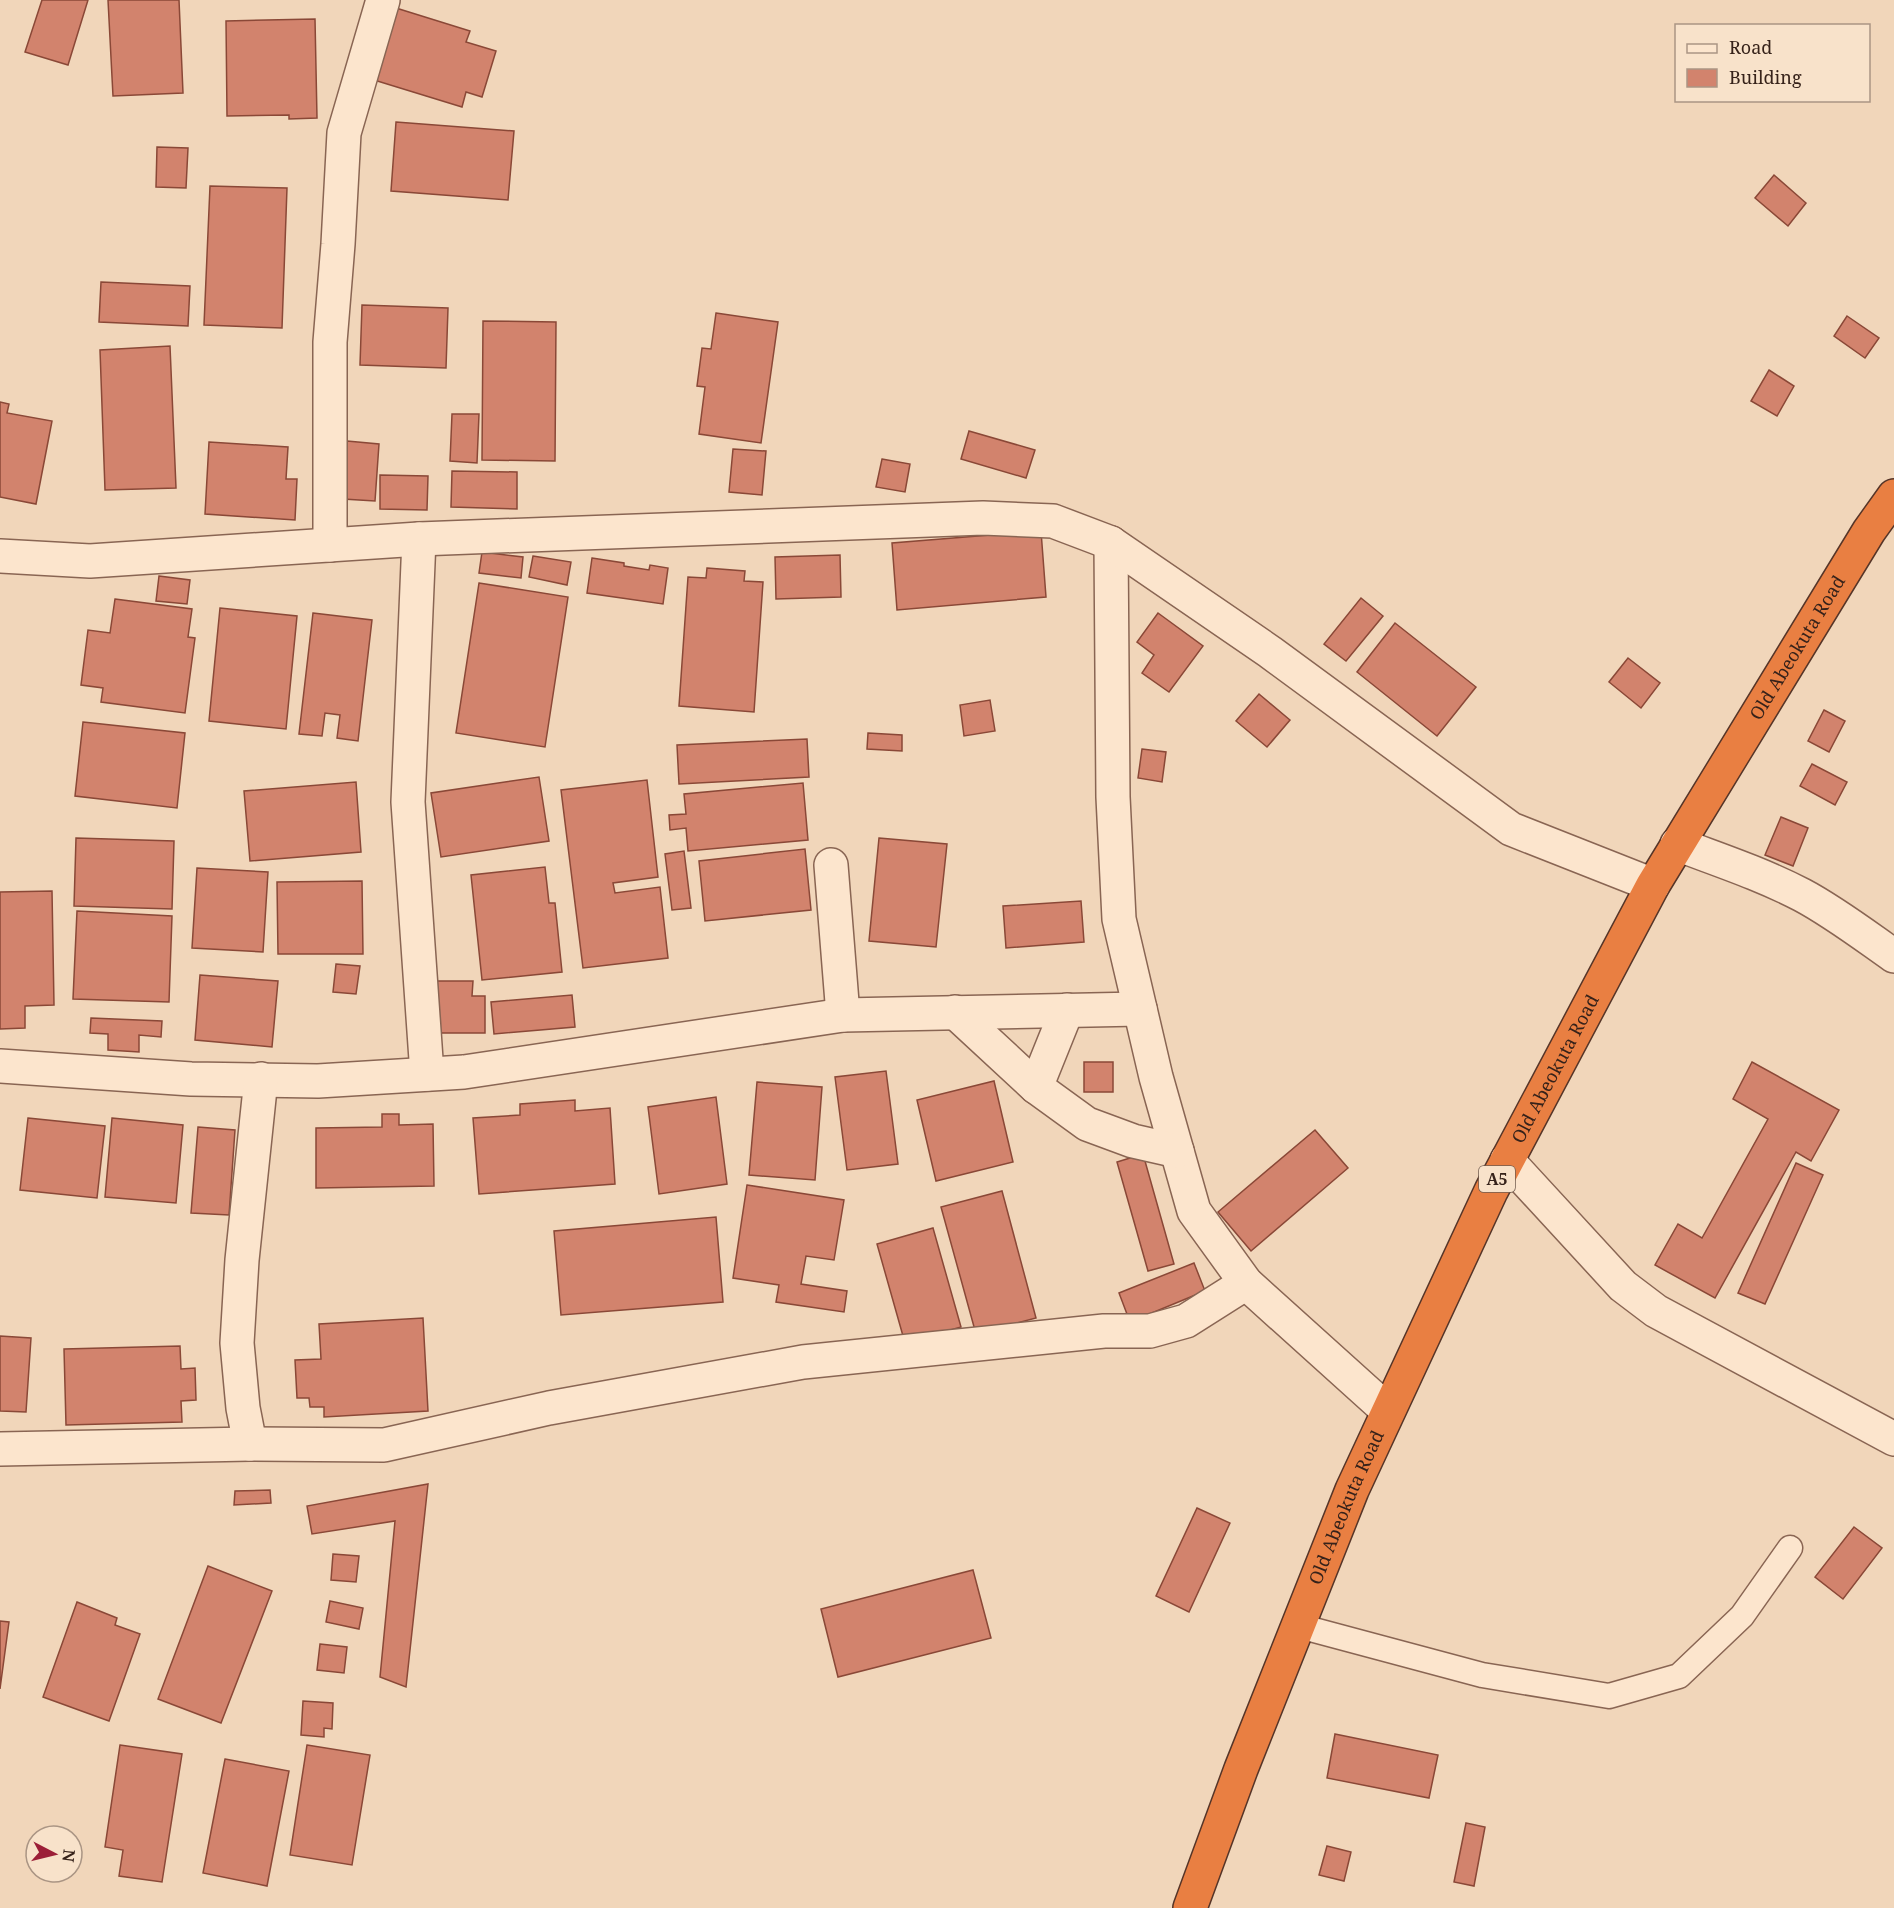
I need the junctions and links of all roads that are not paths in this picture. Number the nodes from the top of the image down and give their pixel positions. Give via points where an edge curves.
1 (383, 0) edge
2 (1894, 496) edge
3 (419, 539) junction
4 (1111, 543) junction
5 (330, 545) junction
6 (0, 556) edge
7 (1677, 844) junction
8 (831, 865) dead end
9 (1653, 885) junction
10 (1894, 956) edge
11 (1140, 1009) junction
12 (1067, 1010) junction
13 (955, 1012) junction
14 (843, 1015) junction
15 (0, 1066) edge
16 (426, 1074) junction
17 (261, 1079) junction
18 (1036, 1087) junction
19 (1177, 1151) junction
20 (1507, 1160) junction
21 (1246, 1283) junction
22 (1388, 1411) junction
23 (1894, 1439) edge
24 (250, 1444) junction
25 (0, 1449) edge
26 (1790, 1548) dead end
27 (1299, 1626) junction
28 (1190, 1908) edge

1 - 5 street via 344,133 330,342
2 - 7 highway, Old Abeokuta Road / A5
3 - 4 street via 982,518 1053,521
3 - 5 street
3 - 16 street via 408,802
4 - 9 street via 1270,652 1511,829
4 - 11 street via 1113,797 1119,919
5 - 6 street via 90,561
7 - 9 highway, Old Abeokuta Road / A5
7 - 10 street via 1802,895
8 - 14 street
9 - 20 highway, Old Abeokuta Road / A5
11 - 12 street
11 - 19 street
12 - 13 street
12 - 18 street
13 - 14 street
13 - 18 street
14 - 16 street via 464,1072
15 - 17 street
16 - 17 street via 318,1081
17 - 24 street via 237,1343
18 - 19 street via 1087,1124 1133,1141
19 - 21 street via 1194,1211
20 - 22 highway, Old Abeokuta Road / A5
20 - 23 street via 1623,1286 1656,1311
21 - 22 street
21 - 24 street via 1186,1321 1150,1330 1104,1331 803,1362 549,1408 384,1445
22 - 27 highway, Old Abeokuta Road / A5 via 1352,1490
24 - 25 street
26 - 27 lane via 1742,1616 1679,1676 1609,1696 1482,1675
27 - 28 highway, Old Abeokuta Road / A5

